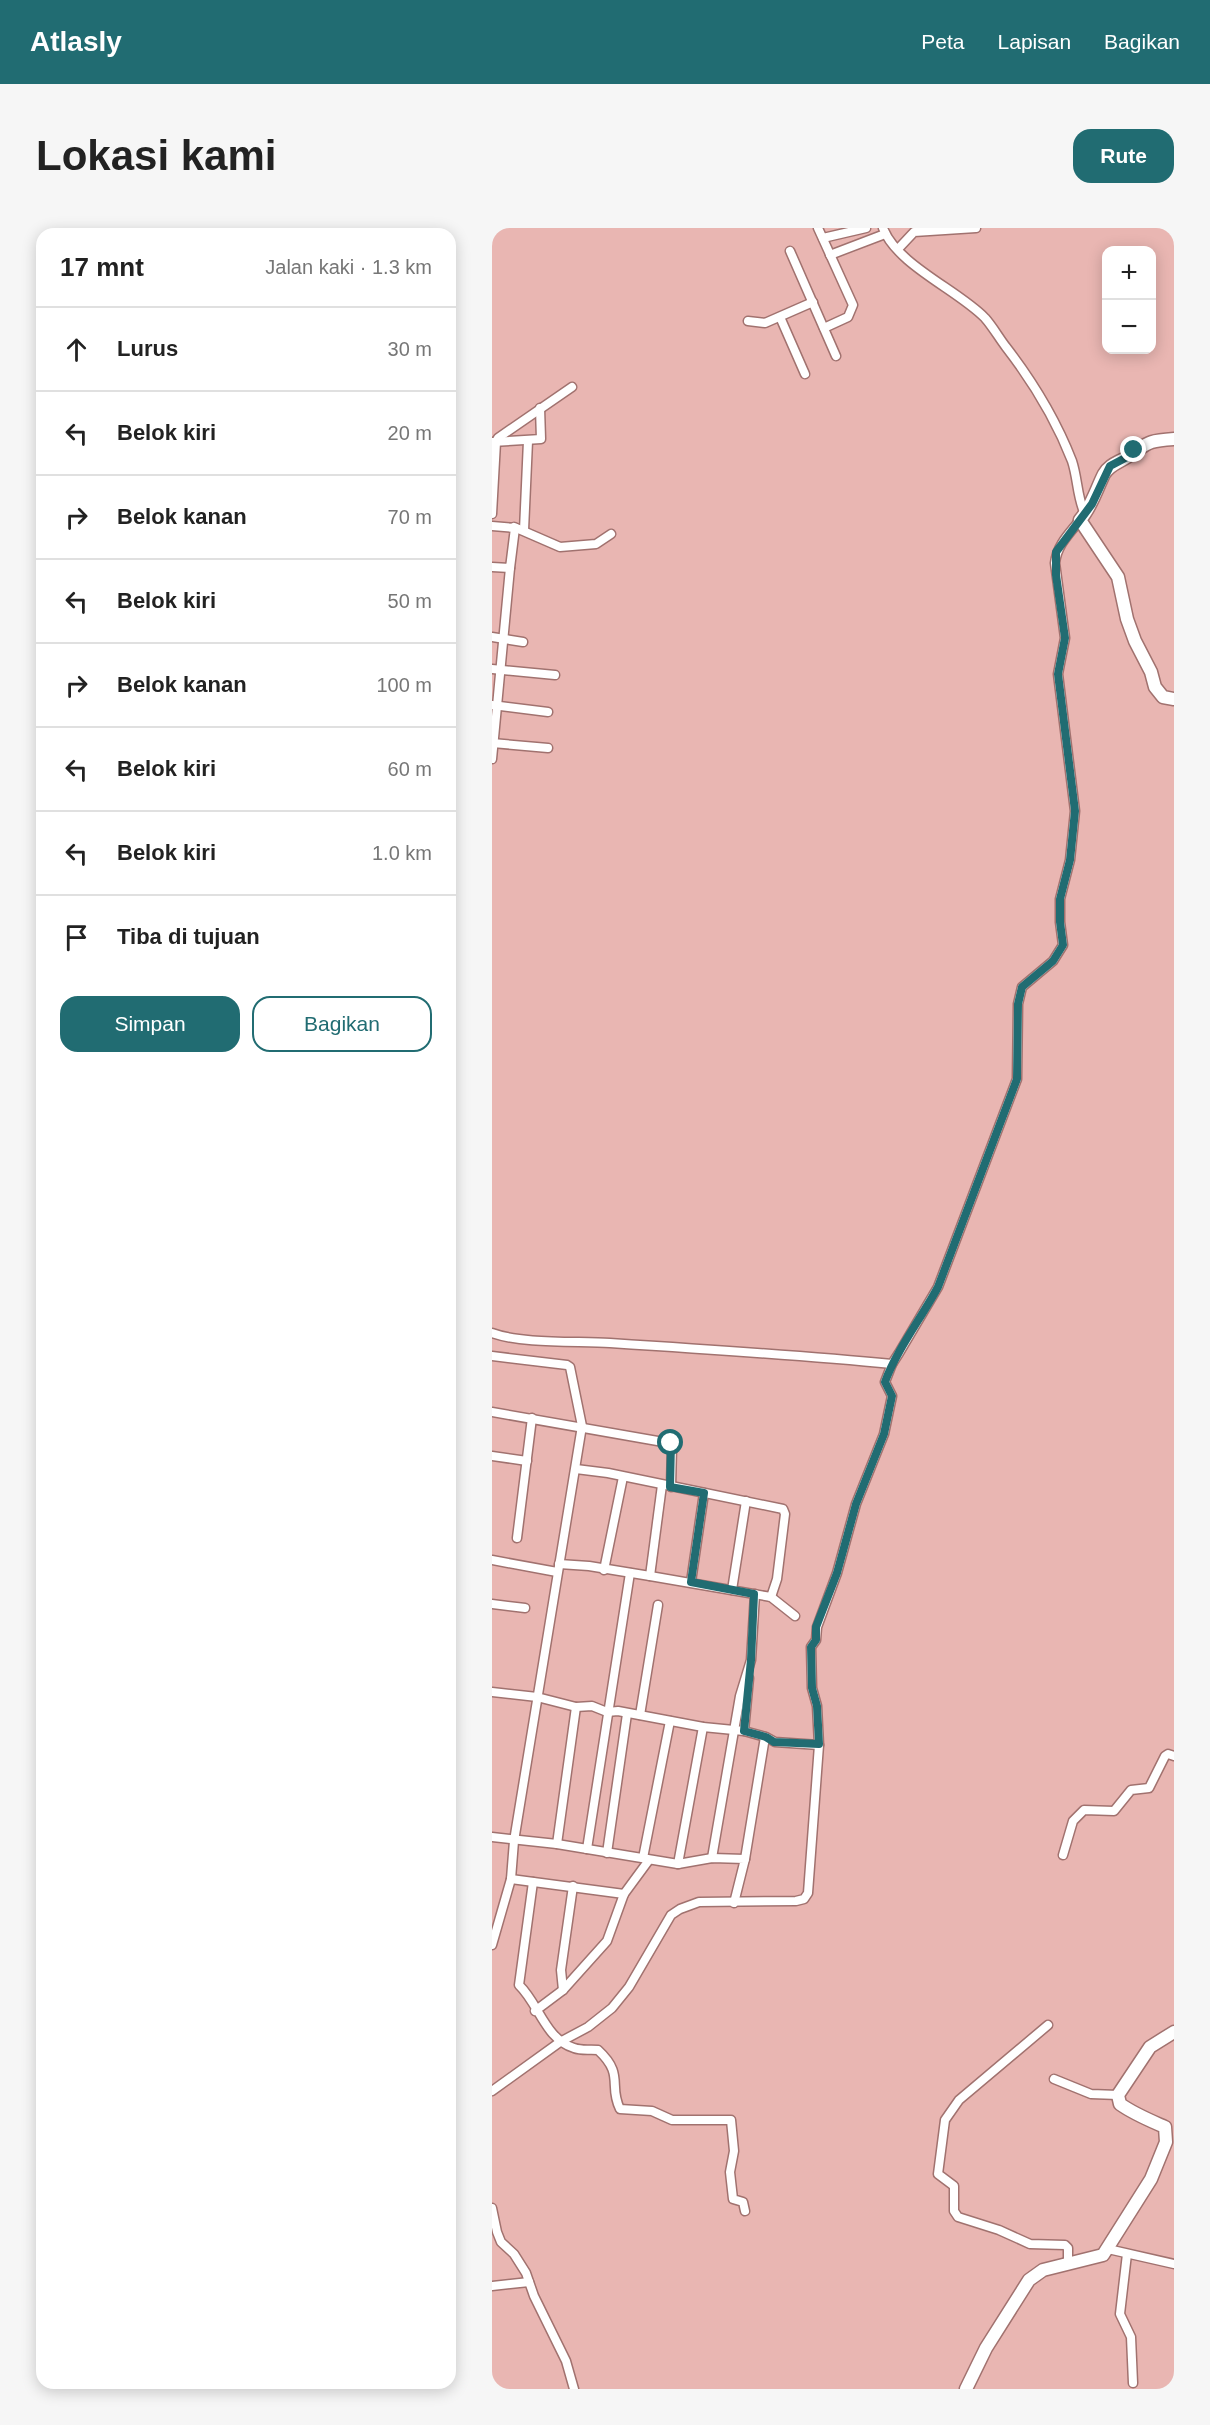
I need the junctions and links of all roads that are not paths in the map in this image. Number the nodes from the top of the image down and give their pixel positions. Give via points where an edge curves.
1 (818, 228) edge
2 (866, 228) edge
3 (976, 228) edge
4 (884, 231) edge
5 (823, 238) junction
6 (898, 249) junction
7 (790, 251) dead end
8 (830, 255) junction
9 (813, 302) junction
10 (780, 317) junction
11 (748, 321) dead end
12 (824, 328) junction
13 (836, 356) dead end
14 (805, 374) dead end
15 (572, 387) dead end
16 (540, 408) junction
17 (1174, 439) edge
18 (528, 441) junction
19 (494, 442) edge
20 (492, 514) edge
21 (1083, 517) junction
22 (492, 526) edge
23 (519, 528) junction
24 (611, 534) dead end
25 (492, 567) edge
26 (510, 568) junction
27 (492, 637) edge
28 (504, 639) junction
29 (523, 642) dead end
30 (496, 669) edge
31 (555, 675) dead end
32 (1174, 699) edge
33 (495, 706) edge
34 (548, 712) dead end
35 (493, 743) edge
36 (548, 748) dead end
37 (492, 759) edge
38 (492, 1333) edge
39 (492, 1356) edge
40 (892, 1364) junction
41 (492, 1412) edge
42 (532, 1418) junction
43 (582, 1426) junction
44 (492, 1456) edge
45 (527, 1461) junction
46 (576, 1469) junction
47 (623, 1477) junction
48 (666, 1486) junction
49 (704, 1493) junction
50 (746, 1501) junction
51 (517, 1538) dead end
52 (492, 1560) edge
53 (558, 1568) junction
54 (604, 1570) junction
55 (630, 1573) junction
56 (650, 1576) junction
57 (691, 1582) junction
58 (732, 1590) junction
59 (754, 1594) junction
60 (771, 1597) junction
61 (492, 1604) edge
62 (658, 1605) dead end
63 (525, 1608) dead end
64 (795, 1616) dead end
65 (751, 1660) junction
66 (492, 1692) edge
67 (537, 1697) junction
68 (576, 1707) junction
69 (607, 1712) junction
70 (627, 1714) junction
71 (640, 1715) junction
72 (670, 1721) junction
73 (703, 1727) junction
74 (733, 1730) junction
75 (744, 1731) junction
76 (765, 1737) junction
77 (819, 1744) junction
78 (1174, 1756) edge
79 (492, 1837) edge
80 (514, 1841) junction
81 (557, 1844) junction
82 (587, 1850) junction
83 (607, 1853) junction
84 (1063, 1855) dead end
85 (712, 1858) junction
86 (646, 1859) junction
87 (745, 1859) junction
88 (678, 1864) junction
89 (510, 1879) junction
90 (533, 1882) junction
91 (573, 1886) junction
92 (624, 1894) junction
93 (734, 1903) junction
94 (492, 1945) edge
95 (563, 1990) junction
96 (536, 2011) junction
97 (1048, 2025) dead end
98 (1174, 2032) edge
99 (560, 2042) junction
100 (1054, 2079) dead end
101 (492, 2091) edge
102 (1118, 2095) junction
103 (492, 2208) edge
104 (745, 2211) dead end
105 (1108, 2249) junction
106 (1126, 2254) junction
107 (1068, 2263) junction
108 (1174, 2264) edge
109 (529, 2282) junction
110 (492, 2286) edge
111 (1133, 2383) dead end
112 (574, 2389) edge
113 (966, 2389) edge

1 - 5 street
2 - 5 street
3 - 6 street via 914,232
4 - 6 street
4 - 8 street
5 - 8 street
6 - 21 street via 986,319 1026,372 1063,440 1076,474
7 - 9 street
8 - 12 street via 854,305 848,317
9 - 10 street
9 - 12 street
10 - 11 street via 765,323
10 - 14 street
12 - 13 street
15 - 16 street
16 - 18 street via 542,439
16 - 19 street
17 - 21 street via 1143,444 1110,466
18 - 19 street
18 - 23 street
19 - 20 street
21 - 32 street via 1118,577 1127,619 1155,687 1163,697
21 - 40 street via 1061,543 1055,563 1065,638 1058,674 1075,811 1070,860 1060,899 1063,945 1053,961 1022,987 1018,1004 1017,1079 938,1287
22 - 23 street
23 - 24 street via 560,547 596,544
23 - 26 street
25 - 26 street
26 - 28 street
27 - 28 street
28 - 29 street
28 - 30 street
30 - 31 street
30 - 33 street
33 - 34 street
33 - 35 street
35 - 36 street
35 - 37 street
38 - 40 street
39 - 43 street via 570,1367
40 - 77 street via 885,1382 892,1396 884,1434 856,1504 811,1647
41 - 42 street
42 - 43 street
42 - 45 street
43 - 46 street
43 - 48 street via 671,1443
44 - 45 street
45 - 51 street
46 - 47 street
46 - 53 street
47 - 48 street
47 - 54 street
48 - 49 street
48 - 56 street
49 - 50 street
49 - 57 street
50 - 58 street
50 - 60 street via 783,1509 785,1514
52 - 53 street
53 - 54 street
53 - 67 street
54 - 55 street
55 - 56 street
55 - 69 street
56 - 57 street
57 - 58 street
58 - 59 street
59 - 60 street
59 - 65 street
60 - 64 street
61 - 63 street
62 - 71 street
65 - 74 street
65 - 75 street
66 - 67 street
67 - 68 street
67 - 80 street
68 - 69 street via 592,1706
68 - 81 street
69 - 70 street
69 - 82 street
70 - 71 street
70 - 83 street
71 - 72 street
72 - 73 street
72 - 86 street
73 - 74 street
73 - 88 street
74 - 75 street
74 - 85 street
75 - 76 street
76 - 77 street via 774,1742
76 - 87 street
77 - 93 street via 808,1893 796,1901
78 - 84 street via 1165,1756 1149,1788 1131,1790 1114,1811 1084,1810 1073,1821
79 - 80 street
80 - 81 street
80 - 89 street
81 - 82 street
82 - 83 street
83 - 86 street
85 - 87 street
85 - 88 street
86 - 88 street
86 - 92 street
87 - 93 street
89 - 90 street
89 - 94 street
90 - 91 street
90 - 96 street via 519,1985
91 - 92 street
91 - 95 street via 561,1970
92 - 95 street via 607,1941
93 - 99 street via 699,1902 671,1915 629,1987 612,2008
95 - 96 street
96 - 99 street
97 - 107 street via 959,2100 945,2120 938,2174 954,2186 954,2211 958,2217 1030,2244 1065,2244
98 - 102 street via 1150,2047
99 - 101 street
99 - 104 street via 600,2052 614,2071 620,2109 652,2110 672,2120 731,2120 733,2199 743,2202
100 - 102 street via 1091,2094
102 - 105 street via 1120,2104 1165,2127 1167,2135 1152,2179
103 - 109 street via 501,2242 514,2254
105 - 106 street
105 - 107 street via 1099,2256
106 - 108 street
106 - 111 street via 1120,2314 1132,2341
107 - 113 street via 1043,2270 1029,2280 986,2348
109 - 110 street
109 - 112 street via 566,2361

